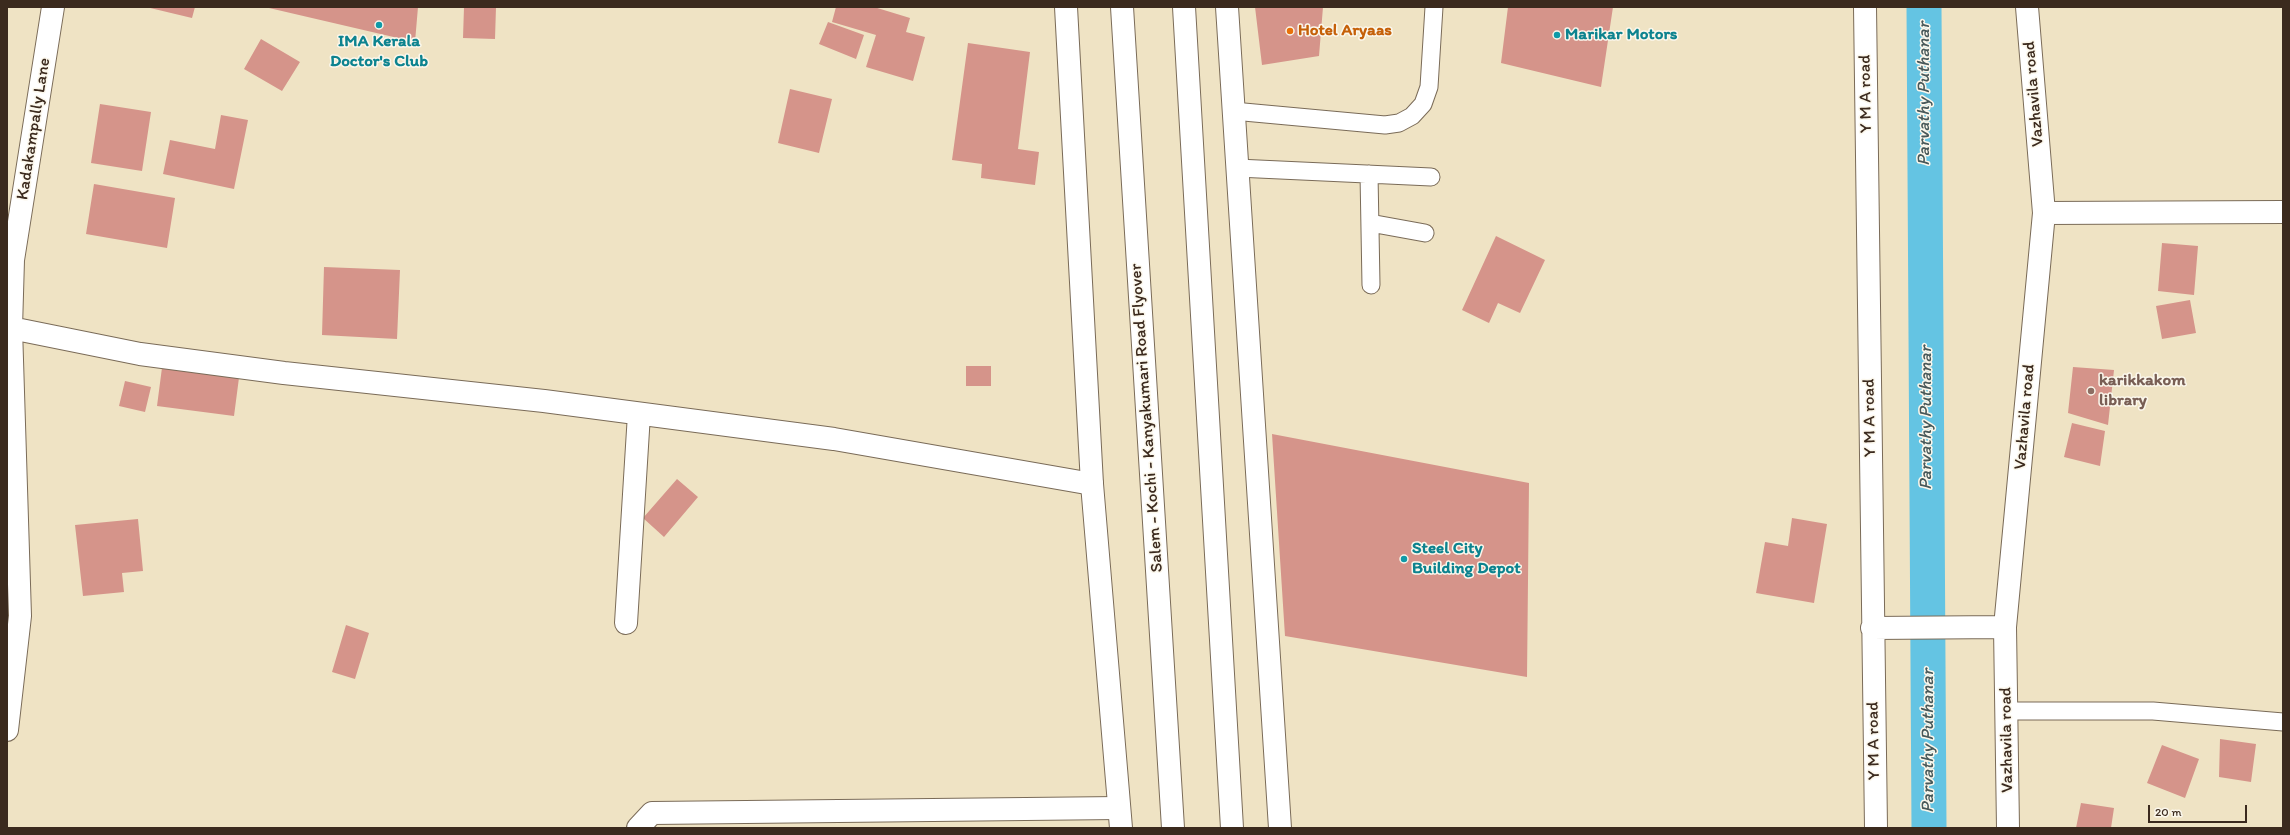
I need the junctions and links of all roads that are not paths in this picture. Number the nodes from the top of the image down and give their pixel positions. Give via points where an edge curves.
1 (53, 7) edge
2 (1066, 7) edge
3 (1122, 7) edge
4 (1184, 7) edge
5 (1226, 7) edge
6 (1434, 7) edge
7 (1865, 7) edge
8 (2028, 7) edge
9 (1233, 111) junction
10 (1237, 168) junction
11 (1369, 174) junction
12 (1431, 177) dead end
13 (2283, 212) edge
14 (2044, 213) junction
15 (1370, 223) junction
16 (1425, 233) dead end
17 (10, 259) edge
18 (1371, 285) dead end
19 (11, 328) junction
20 (639, 414) junction
21 (1092, 484) junction
22 (13, 615) edge
23 (626, 623) dead end
24 (2005, 627) junction
25 (1872, 628) junction
26 (2006, 711) junction
27 (2283, 722) edge
28 (7, 730) edge
29 (1120, 818) edge
30 (638, 828) edge
31 (1173, 828) edge
32 (1232, 828) edge
33 (1280, 828) edge
34 (1876, 828) edge
35 (2008, 828) edge

1 - 17 main road, Kadakampally Lane
2 - 21 main road
3 - 31 main road, Salem - Kochi - Kanyakumari Road Flyover
4 - 32 main road
5 - 9 main road
6 - 9 lane via 1429,87 1423,104 1412,116 1399,123 1385,125
7 - 25 main road, Y M A road
8 - 14 main road, Vazhavila road
9 - 10 main road
10 - 11 lane
10 - 33 main road
11 - 12 lane
11 - 15 lane
13 - 14 main road
14 - 24 main road, Vazhavila road
15 - 16 lane
15 - 18 lane
17 - 19 main road, Kadakampally Lane
19 - 20 main road via 140,354
19 - 22 main road, Kadakampally Lane
20 - 21 main road via 834,439
20 - 23 main road
21 - 29 main road
22 - 28 main road, Kadakampally Lane
24 - 25 main road
24 - 26 main road, Vazhavila road
25 - 34 main road, Y M A road
26 - 27 lane via 2153,711
26 - 35 main road, Vazhavila road
29 - 30 main road via 652,813

